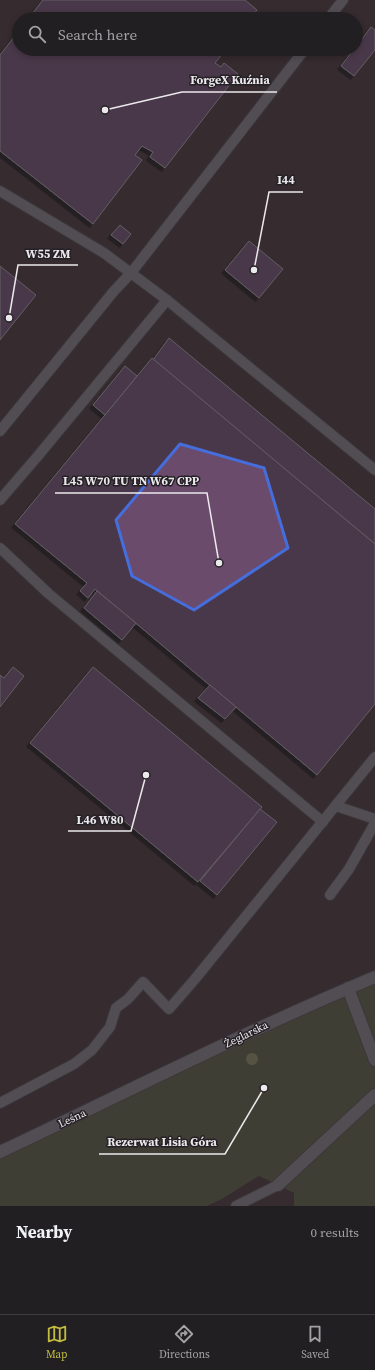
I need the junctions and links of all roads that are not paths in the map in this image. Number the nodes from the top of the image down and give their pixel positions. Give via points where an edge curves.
1 (343, 0) edge
2 (334, 12) edge
3 (300, 56) edge
4 (0, 191) edge
5 (131, 273) junction
6 (167, 300) junction
7 (0, 431) edge
8 (375, 470) edge
9 (0, 500) edge
10 (0, 548) edge
11 (375, 757) edge
12 (336, 806) junction
13 (375, 819) edge
14 (323, 822) junction
15 (375, 823) edge
16 (330, 895) dead end
17 (375, 977) edge
18 (348, 988) junction
19 (375, 1060) edge
20 (144, 1084) joint
21 (375, 1095) edge
22 (0, 1103) edge
23 (0, 1152) edge
24 (278, 1185) joint
25 (236, 1206) edge

1 - 2 lane
3 - 5 lane
4 - 5 lane via 104,253
5 - 6 lane
5 - 7 lane
6 - 8 lane
6 - 9 lane
10 - 14 lane via 55,599
11 - 12 lane
12 - 13 lane
12 - 14 lane
14 - 22 lane via 168,1009 143,982 128,1000 116,1008 110,1027 92,1050 74,1064
15 - 16 lane via 349,869
17 - 18 street, Żeglarska
18 - 19 street
18 - 20 street, Żeglarska via 322,998
20 - 23 street, Leśna
21 - 24 street
24 - 25 lane

